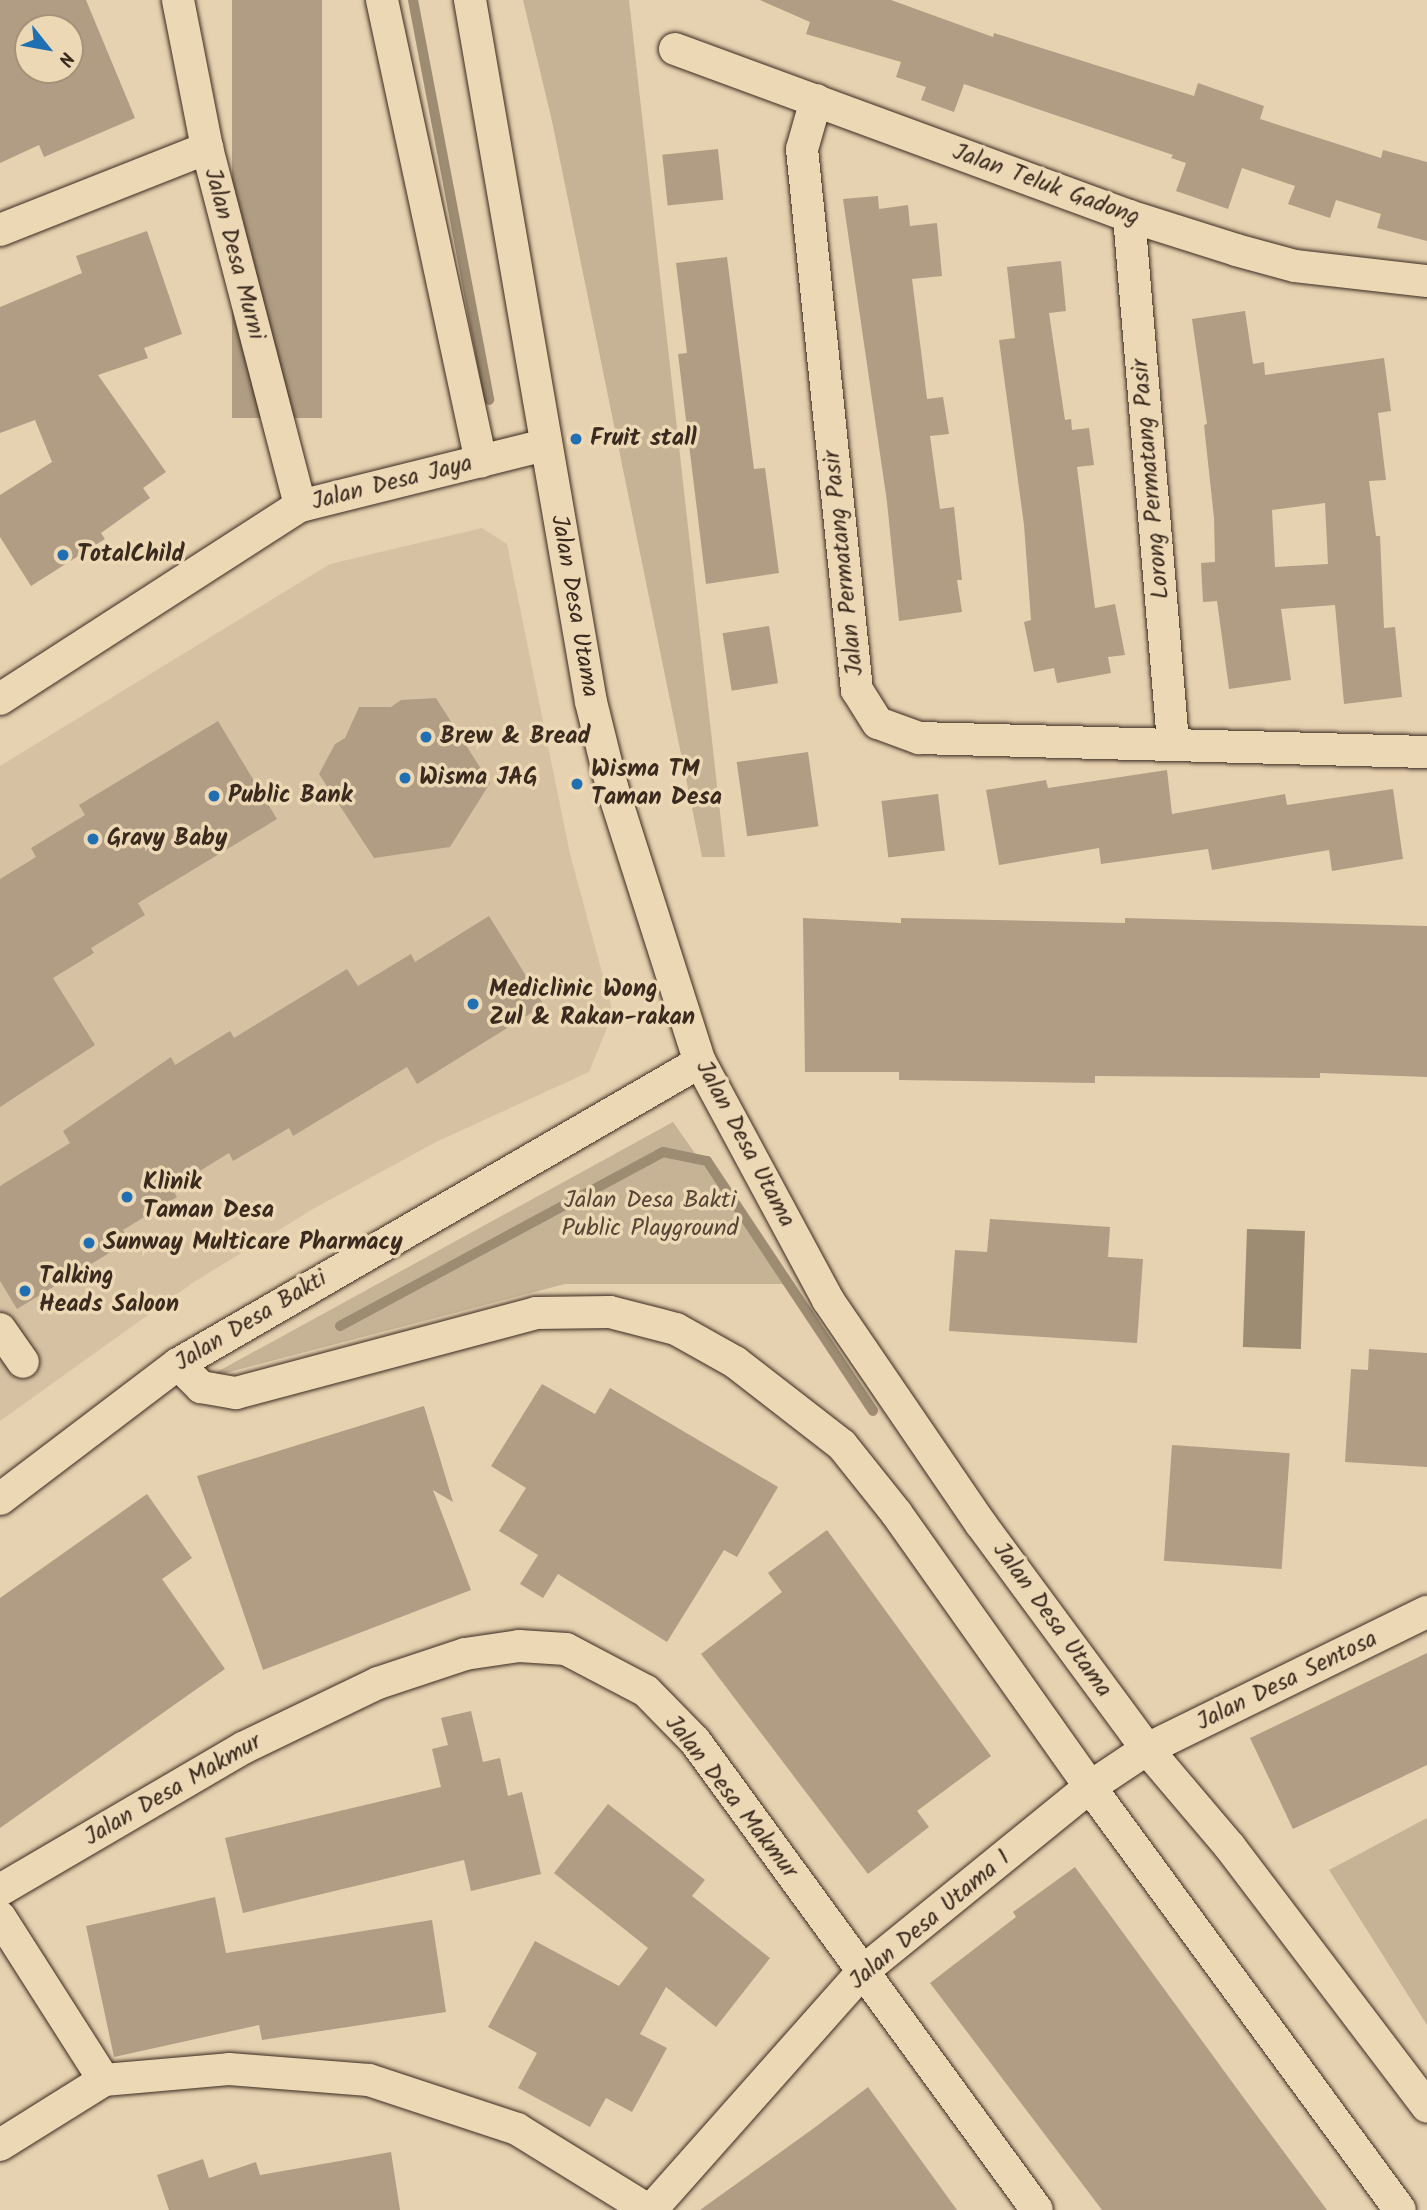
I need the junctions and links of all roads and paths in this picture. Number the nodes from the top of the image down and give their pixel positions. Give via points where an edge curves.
1 (178, 0) edge
2 (382, 0) edge
3 (470, 0) edge
4 (675, 49) dead end
5 (816, 100) junction
6 (207, 148) junction
7 (1129, 216) junction
8 (0, 230) edge
9 (1427, 281) edge
10 (545, 445) junction
11 (481, 461) junction
12 (300, 506) junction
13 (0, 699) edge
14 (1173, 742) junction
15 (1427, 752) edge
16 (700, 1062) junction
17 (0, 1329) edge
18 (23, 1362) dead end
19 (178, 1364) junction
20 (0, 1499) edge
21 (1427, 1612) edge
22 (1147, 1749) junction
23 (1090, 1787) junction
24 (0, 1890) edge
25 (0, 1917) edge
26 (862, 1972) junction
27 (104, 2080) junction
28 (1427, 2107) edge
29 (0, 2145) edge
30 (650, 2210) edge
31 (1037, 2210) edge
32 (1400, 2210) edge

1 - 6 street, Jalan Desa Murni
2 - 11 street
3 - 10 street, Jalan Desa Utama
4 - 5 street, Jalan Teluk Gadong
5 - 7 street, Jalan Teluk Gadong
5 - 14 street, Jalan Permatang Pasir via 802,149 857,690 878,723 919,738
6 - 8 street
6 - 12 street, Jalan Desa Murni
7 - 9 street, Jalan Teluk Gadong via 1295,266
7 - 14 street, Lorong Permatang Pasir
10 - 11 street, Jalan Desa Jaya
10 - 16 street, Jalan Desa Utama via 591,702 612,787
11 - 12 street, Jalan Desa Jaya
12 - 13 street, Jalan Desa Jaya
14 - 15 street, Jalan Permatang Pasir
16 - 19 street, Jalan Desa Bakti
16 - 22 street, Jalan Desa Utama via 828,1300 981,1524
17 - 18 street
19 - 20 street, Jalan Desa Bakti
19 - 23 street via 201,1387 236,1393 536,1313 610,1312 676,1329 778,1392 842,1445 897,1514
21 - 22 street, Jalan Desa Sentosa
22 - 23 street, Jalan Desa Utama 1
22 - 28 street, Jalan Desa Utama via 1230,1847
23 - 26 street, Jalan Desa Utama 1
23 - 32 street
24 - 26 street, Jalan Desa Makmur via 243,1748 378,1683 465,1654 519,1646 566,1650 646,1691 695,1741
25 - 27 street
26 - 30 street, Jalan Desa Utama 1
26 - 31 street, Jalan Desa Makmur
27 - 29 street
27 - 30 street via 229,2069 369,2081 517,2129

